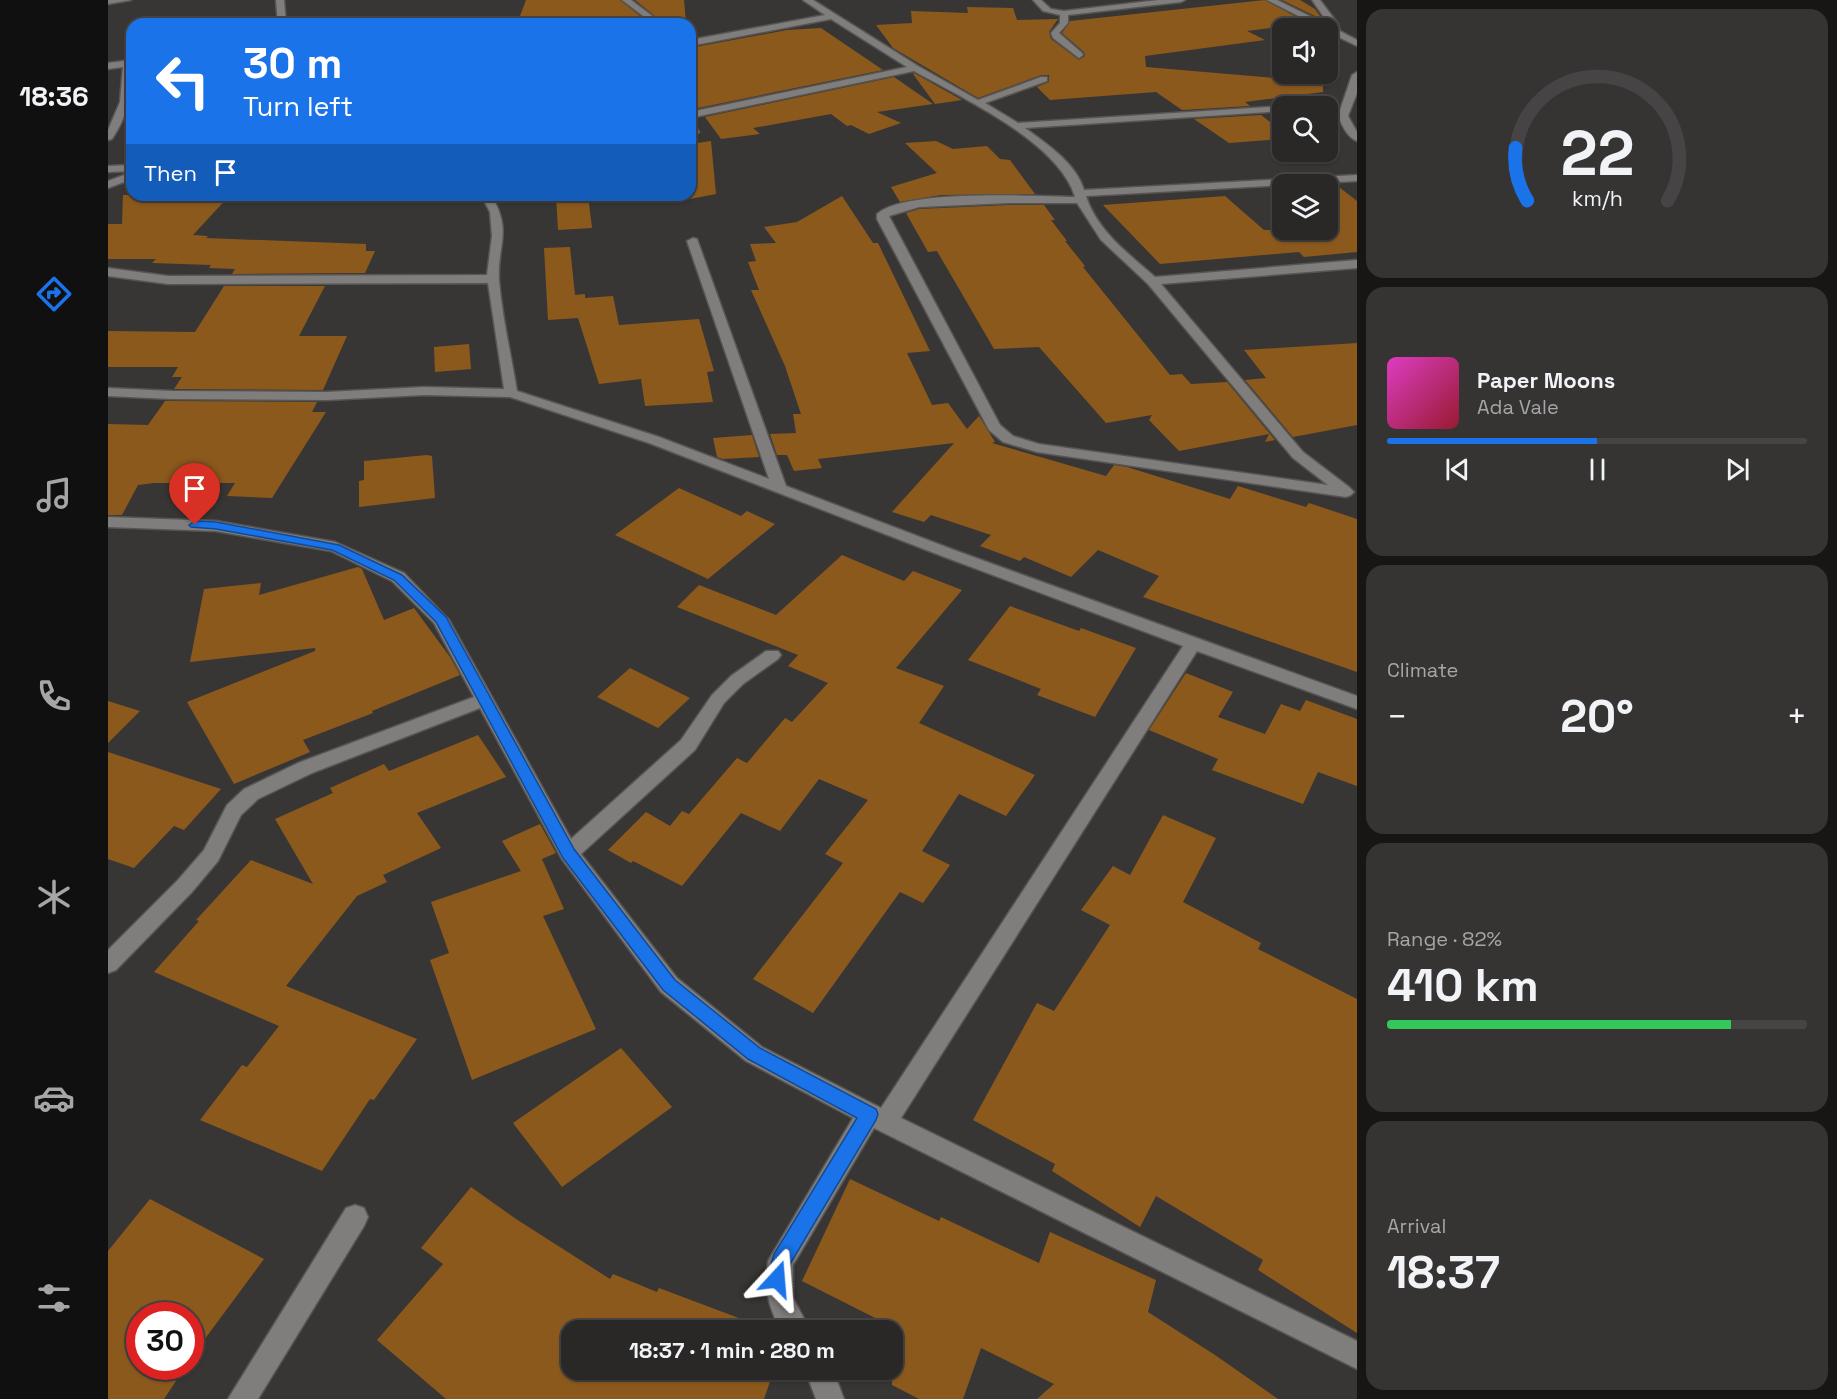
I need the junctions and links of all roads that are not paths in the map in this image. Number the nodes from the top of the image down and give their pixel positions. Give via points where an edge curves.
1 (127, 0) edge
2 (280, 0) edge
3 (626, 0) edge
4 (807, 0) edge
5 (1038, 0) edge
6 (1181, 0) edge
7 (1271, 0) edge
8 (1316, 0) edge
9 (108, 2) edge
10 (1064, 13) junction
11 (834, 16) junction
12 (282, 18) edge
13 (651, 18) edge
14 (1306, 18) edge
15 (1330, 18) edge
16 (1338, 34) edge
17 (696, 42) edge
18 (1357, 43) edge
19 (1079, 55) dead end
20 (126, 64) edge
21 (108, 66) edge
22 (915, 68) junction
23 (1357, 75) edge
24 (1044, 79) dead end
25 (977, 103) junction
26 (126, 106) edge
27 (1272, 109) edge
28 (696, 114) edge
29 (1016, 126) junction
30 (114, 133) edge
31 (1357, 138) edge
32 (126, 168) edge
33 (108, 169) edge
34 (126, 178) edge
35 (1357, 178) edge
36 (108, 185) edge
37 (1081, 196) junction
38 (490, 201) edge
39 (693, 241) dead end
40 (1357, 264) edge
41 (1340, 265) junction
42 (108, 272) edge
43 (493, 279) junction
44 (1357, 279) edge
45 (1152, 281) junction
46 (108, 392) edge
47 (511, 393) junction
48 (780, 489) junction
49 (1351, 494) edge
50 (108, 522) edge
51 (1193, 644) junction
52 (772, 654) dead end
53 (484, 700) junction
54 (1357, 703) edge
55 (569, 853) junction
56 (108, 964) edge
57 (877, 1118) junction
58 (355, 1217) dead end
59 (790, 1320) edge
60 (1357, 1355) edge
61 (824, 1380) edge
62 (242, 1399) edge
63 (830, 1399) edge

1 - 9 street
2 - 12 street
3 - 13 street
4 - 11 street
5 - 10 street via 1051,13
6 - 10 street
7 - 14 street
8 - 15 street
10 - 19 street via 1064,23 1055,33
11 - 17 street
11 - 22 street
16 - 18 street
20 - 21 street
22 - 25 street
22 - 28 street
23 - 31 street via 1341,110
24 - 25 street
25 - 29 street
26 - 30 street
27 - 29 street
29 - 37 street via 1067,169
32 - 33 street
34 - 36 street
35 - 37 street
37 - 45 street via 1105,238
37 - 49 street via 927,203 883,214 994,427 1008,439 1036,448
38 - 43 street via 496,212 498,236
39 - 48 street
40 - 41 street
41 - 44 street
41 - 45 street
42 - 43 street via 168,280
43 - 47 street
45 - 49 street via 1298,454
46 - 47 street via 327,396 424,391
47 - 48 street via 654,440
48 - 51 street
50 - 53 street via 216,526 335,547 398,577 441,620
51 - 54 street
51 - 57 street
52 - 55 street via 718,699 688,745
53 - 55 street
53 - 56 street via 305,768 251,794 234,810 211,855 185,886
55 - 57 street via 669,985 754,1054
57 - 59 street via 781,1261 777,1279 781,1307
57 - 60 street
58 - 62 street
61 - 63 street

